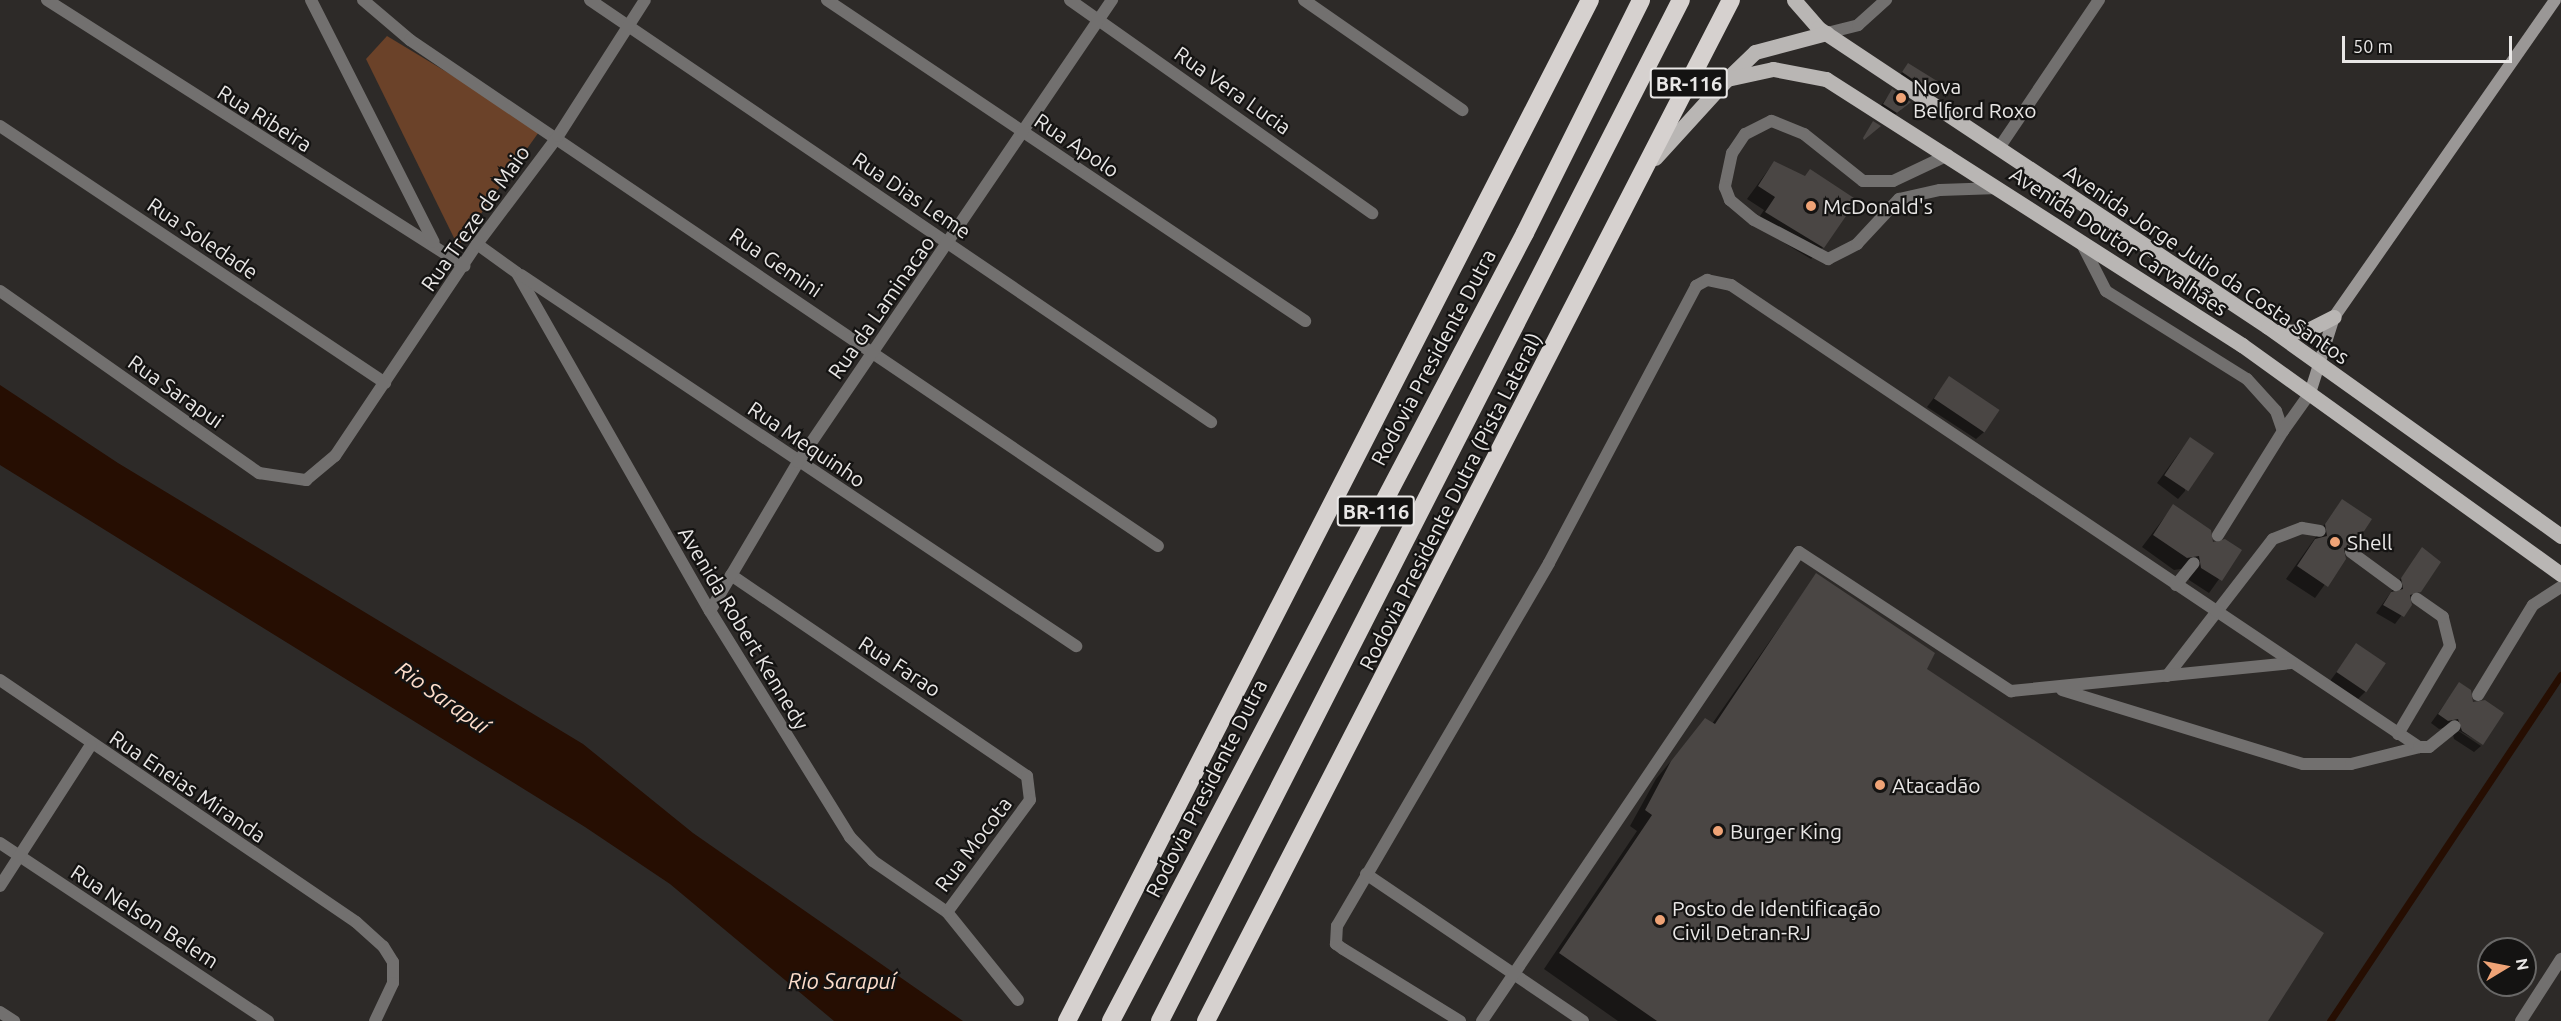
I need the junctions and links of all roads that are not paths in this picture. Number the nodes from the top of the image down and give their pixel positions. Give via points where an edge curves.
1 (48, 0) edge
2 (311, 0) edge
3 (363, 0) edge
4 (590, 0) edge
5 (645, 0) edge
6 (827, 0) edge
7 (1070, 0) edge
8 (1112, 0) edge
9 (1304, 0) edge
10 (1590, 0) edge
11 (1641, 0) edge
12 (1681, 0) edge
13 (1731, 0) edge
14 (1794, 0) edge
15 (1886, 0) edge
16 (2099, 0) edge
17 (2555, 0) edge
18 (1099, 19) junction
19 (628, 26) junction
20 (1827, 33) junction
21 (1727, 79) junction
22 (1462, 110) dead end
23 (0, 126) edge
24 (1024, 133) junction
25 (558, 136) junction
26 (1999, 148) junction
27 (1948, 155) junction
28 (1647, 166) junction
29 (1998, 188) junction
30 (1372, 213) dead end
31 (435, 244) junction
32 (477, 244) junction
33 (950, 244) junction
34 (2082, 244) junction
35 (464, 266) junction
36 (518, 273) junction
37 (0, 291) edge
38 (2334, 317) junction
39 (1305, 321) dead end
40 (2276, 332) junction
41 (872, 351) junction
42 (2317, 363) junction
43 (385, 383) junction
44 (2310, 393) junction
45 (1211, 422) dead end
46 (2283, 431) junction
47 (335, 456) joint
48 (798, 462) junction
49 (2320, 531) dead end
50 (2218, 535) dead end
51 (2561, 536) edge
52 (1158, 546) dead end
53 (2351, 552) dead end
54 (2194, 563) dead end
55 (731, 574) junction
56 (2561, 574) edge
57 (2176, 585) junction
58 (2396, 585) dead end
59 (2561, 587) edge
60 (2417, 598) dead end
61 (710, 611) junction
62 (2214, 611) junction
63 (1076, 646) dead end
64 (2291, 663) junction
65 (2167, 676) junction
66 (0, 681) edge
67 (2058, 688) junction
68 (2478, 695) dead end
69 (2455, 726) dead end
70 (2398, 734) junction
71 (91, 745) junction
72 (2419, 747) junction
73 (1030, 800) joint
74 (0, 843) edge
75 (20, 857) junction
76 (1366, 874) junction
77 (0, 886) edge
78 (947, 912) junction
79 (2561, 959) edge
80 (1513, 973) junction
81 (1018, 1000) dead end
82 (0, 1012) edge
83 (14, 1021) edge
84 (268, 1021) edge
85 (375, 1021) edge
86 (1068, 1021) edge
87 (1111, 1021) edge
88 (1160, 1021) edge
89 (1206, 1021) edge
90 (1460, 1021) edge
91 (1482, 1021) edge
92 (1583, 1021) edge
93 (2521, 1021) edge

1 - 31 street, Rua Ribeira via 225,117
2 - 31 street
3 - 25 street, Rua Gemini
4 - 19 street, Rua Dias Leme
5 - 19 street, Rua Treze de Maio
6 - 24 street, Rua Apolo
7 - 18 street, Rua Vera Lucia
8 - 18 street, Rua da Laminacao
9 - 22 street
10 - 86 highway, BR-116
11 - 87 highway, Rodovia Presidente Dutra / BR-116 via 1525,233
12 - 88 highway, BR-116
13 - 28 highway, Rodovia Presidente Dutra (Pista Lateral) / BR-116
14 - 20 main road via 1808,20
15 - 20 street via 1858,25
16 - 26 street
17 - 38 main road
18 - 24 street, Rua da Laminacao
18 - 30 street, Rua Vera Lucia
19 - 25 street, Rua Treze de Maio
19 - 33 street, Rua Dias Leme
20 - 21 main road via 1755,52
20 - 26 main road, Avenida Jorge Julio da Costa Santos
21 - 27 main road, Avenida Doutor Carvalhães via 1773,69 1814,74
21 - 28 main road
23 - 43 street, Rua Soledade
24 - 33 street, Rua da Laminacao
24 - 39 street, Rua Apolo
25 - 32 street, Rua Treze de Maio
25 - 41 street, Rua Gemini
26 - 40 main road, Avenida Jorge Julio da Costa Santos
27 - 29 main road, Avenida Doutor Carvalhães
27 - 29 street via 1893,181 1863,181 1804,134 1771,121 1745,134 1732,153 1725,187 1730,200 1754,220 1828,259 1857,244 1899,199 1940,190
28 - 89 highway, Rodovia Presidente Dutra (Pista Lateral) / BR-116
29 - 34 main road, Avenida Doutor Carvalhães
31 - 35 street, Rua Ribeira
32 - 35 street, Rua Treze de Maio
32 - 36 street, Avenida Robert Kennedy
33 - 41 street, Rua da Laminacao
33 - 45 street, Rua Dias Leme
34 - 44 main road, Avenida Doutor Carvalhães
34 - 46 street via 2106,291 2262,389
35 - 43 street, Rua Treze de Maio
36 - 48 street, Rua Mequinho
36 - 61 street, Avenida Robert Kennedy
37 - 47 street, Rua Sarapui via 259,473 306,480
38 - 40 main road via 2306,331
38 - 42 main road
40 - 42 main road, Avenida Jorge Julio da Costa Santos
41 - 48 street, Rua da Laminacao
41 - 52 street, Rua Gemini
42 - 44 main road
42 - 51 main road, Avenida Jorge Julio da Costa Santos
43 - 47 street, Rua Treze de Maio
44 - 46 street
44 - 56 main road, Avenida Doutor Carvalhães
46 - 50 street
48 - 55 street, Rua da Laminacao
48 - 63 street, Rua Mequinho
49 - 62 street via 2302,528 2277,536
53 - 58 street
54 - 57 street
55 - 61 street, Rua da Laminacao
55 - 73 street, Rua Farao via 1018,767 1031,787
57 - 62 street
57 - 76 street via 1731,285 1707,280 1696,286 1549,563
59 - 68 street via 2533,605
60 - 70 street via 2445,619 2449,650
61 - 78 street, Avenida Robert Kennedy via 850,837 873,861
62 - 64 street
62 - 65 street
64 - 65 street
64 - 70 street
65 - 67 street
66 - 71 street, Rua Eneias Miranda
67 - 72 street via 2303,764 2350,764
67 - 80 street via 2001,688 1800,552
69 - 72 street via 2429,747
70 - 72 street
71 - 75 street
71 - 85 street, Rua Eneias Miranda via 356,922 393,962 393,983
73 - 78 street, Rua Mocota
74 - 75 street, Rua Nelson Belem
75 - 77 street
75 - 84 street, Rua Nelson Belem
76 - 80 street
76 - 90 street via 1337,926 1336,944
78 - 81 street, Avenida Robert Kennedy
79 - 93 street
80 - 91 street
80 - 92 street
82 - 83 street

